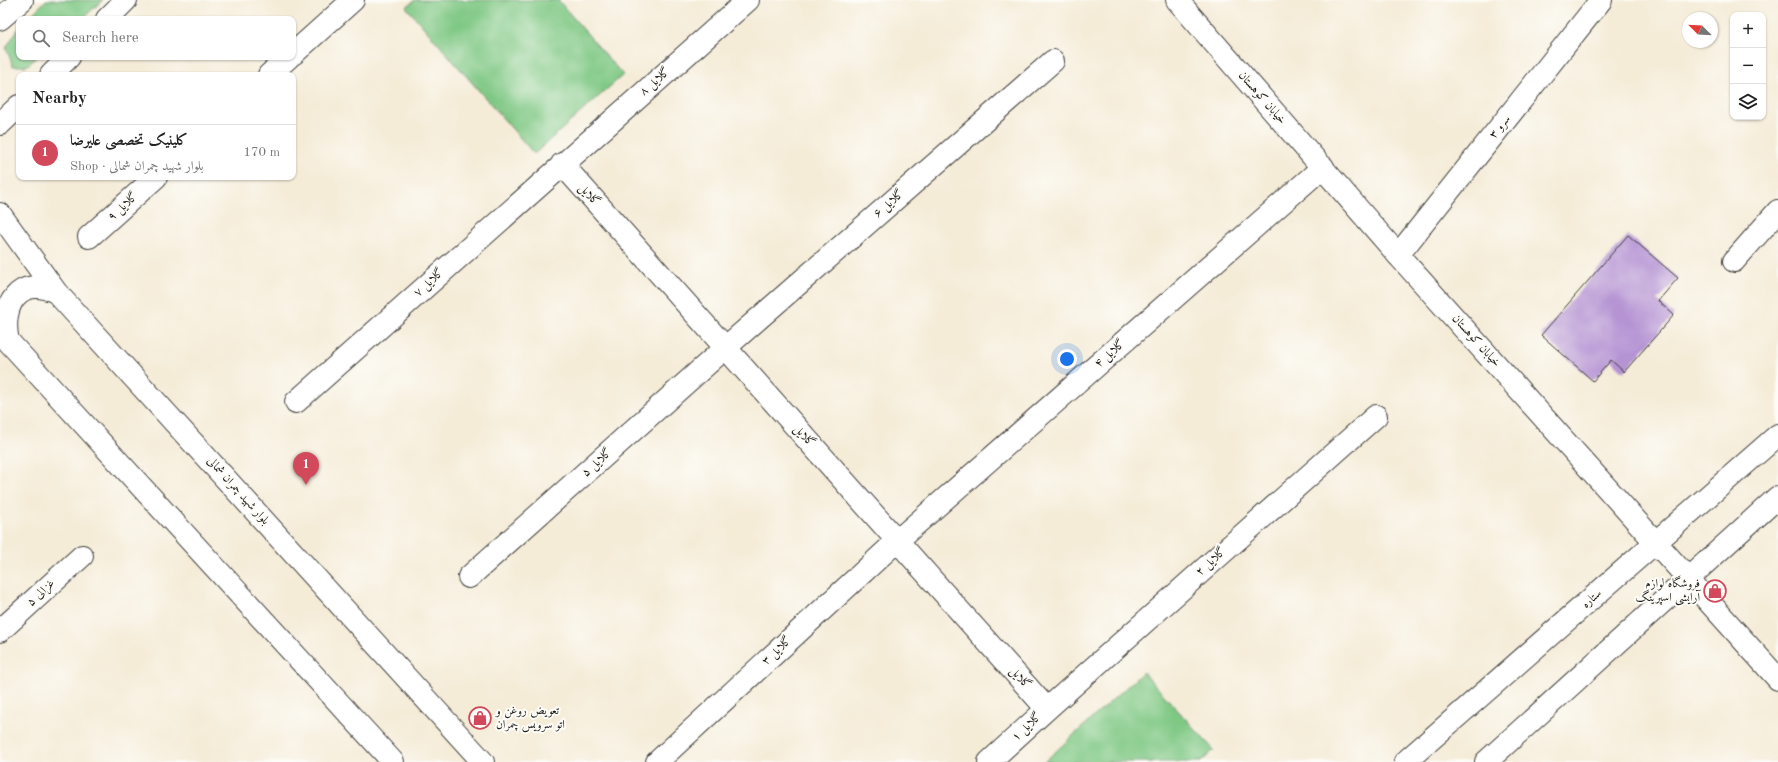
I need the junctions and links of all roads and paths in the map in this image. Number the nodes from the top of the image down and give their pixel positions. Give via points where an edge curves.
1 (22, 0) edge
2 (126, 0) edge
3 (353, 0) edge
4 (748, 0) edge
5 (1176, 0) edge
6 (1601, 0) edge
7 (110, 16) edge
8 (0, 20) edge
9 (296, 51) edge
10 (66, 60) edge
11 (286, 60) edge
12 (1053, 60) dead end
13 (54, 72) edge
14 (272, 72) edge
15 (16, 109) edge
16 (0, 124) edge
17 (562, 164) junction
18 (1323, 167) junction
19 (153, 180) edge
20 (1778, 211) edge
21 (0, 214) edge
22 (90, 237) dead end
23 (1398, 255) junction
24 (1734, 261) dead end
25 (56, 292) junction
26 (4, 338) edge
27 (725, 348) junction
28 (296, 402) dead end
29 (1376, 416) dead end
30 (1778, 435) edge
31 (1778, 497) edge
32 (898, 540) junction
33 (1656, 542) junction
34 (82, 556) dead end
35 (469, 577) dead end
36 (1688, 577) junction
37 (0, 631) edge
38 (1778, 679) edge
39 (1047, 708) junction
40 (393, 762) edge
41 (483, 762) edge
42 (657, 762) edge
43 (989, 762) edge
44 (1405, 762) edge
45 (1486, 762) edge

1 - 8 street
2 - 7 street
3 - 9 street
4 - 17 street, گلایل ۸
5 - 18 street, خیابان کوهستان
6 - 23 street, سرو ۳
10 - 13 street
11 - 14 street
12 - 27 street, گلایل ۶
15 - 16 street
17 - 27 street, گلایل
17 - 28 street, گلایل ۷
18 - 23 street, خیابان کوهستان
18 - 32 street, گلایل ۴
19 - 22 street, گلایل ۹
20 - 24 street
21 - 25 street, بلوار شهید چمران شمالی
23 - 33 street, خیابان کوهستان
25 - 26 street via 33,286 11,297 2,318
25 - 41 street, بلوار شهید چمران شمالی
26 - 40 street
27 - 32 street, گلایل
27 - 35 street, گلایل ۵
29 - 39 street, گلایل ۲
30 - 33 street, ستاره
31 - 36 street
32 - 39 street, گلایل
32 - 42 street, گلایل ۳
33 - 36 street, خیابان کوهستان
33 - 44 street, ستاره
34 - 37 street, غزالی ۵
36 - 38 street, خیابان کوهستان
36 - 45 street
39 - 43 street, گلایل ۱

